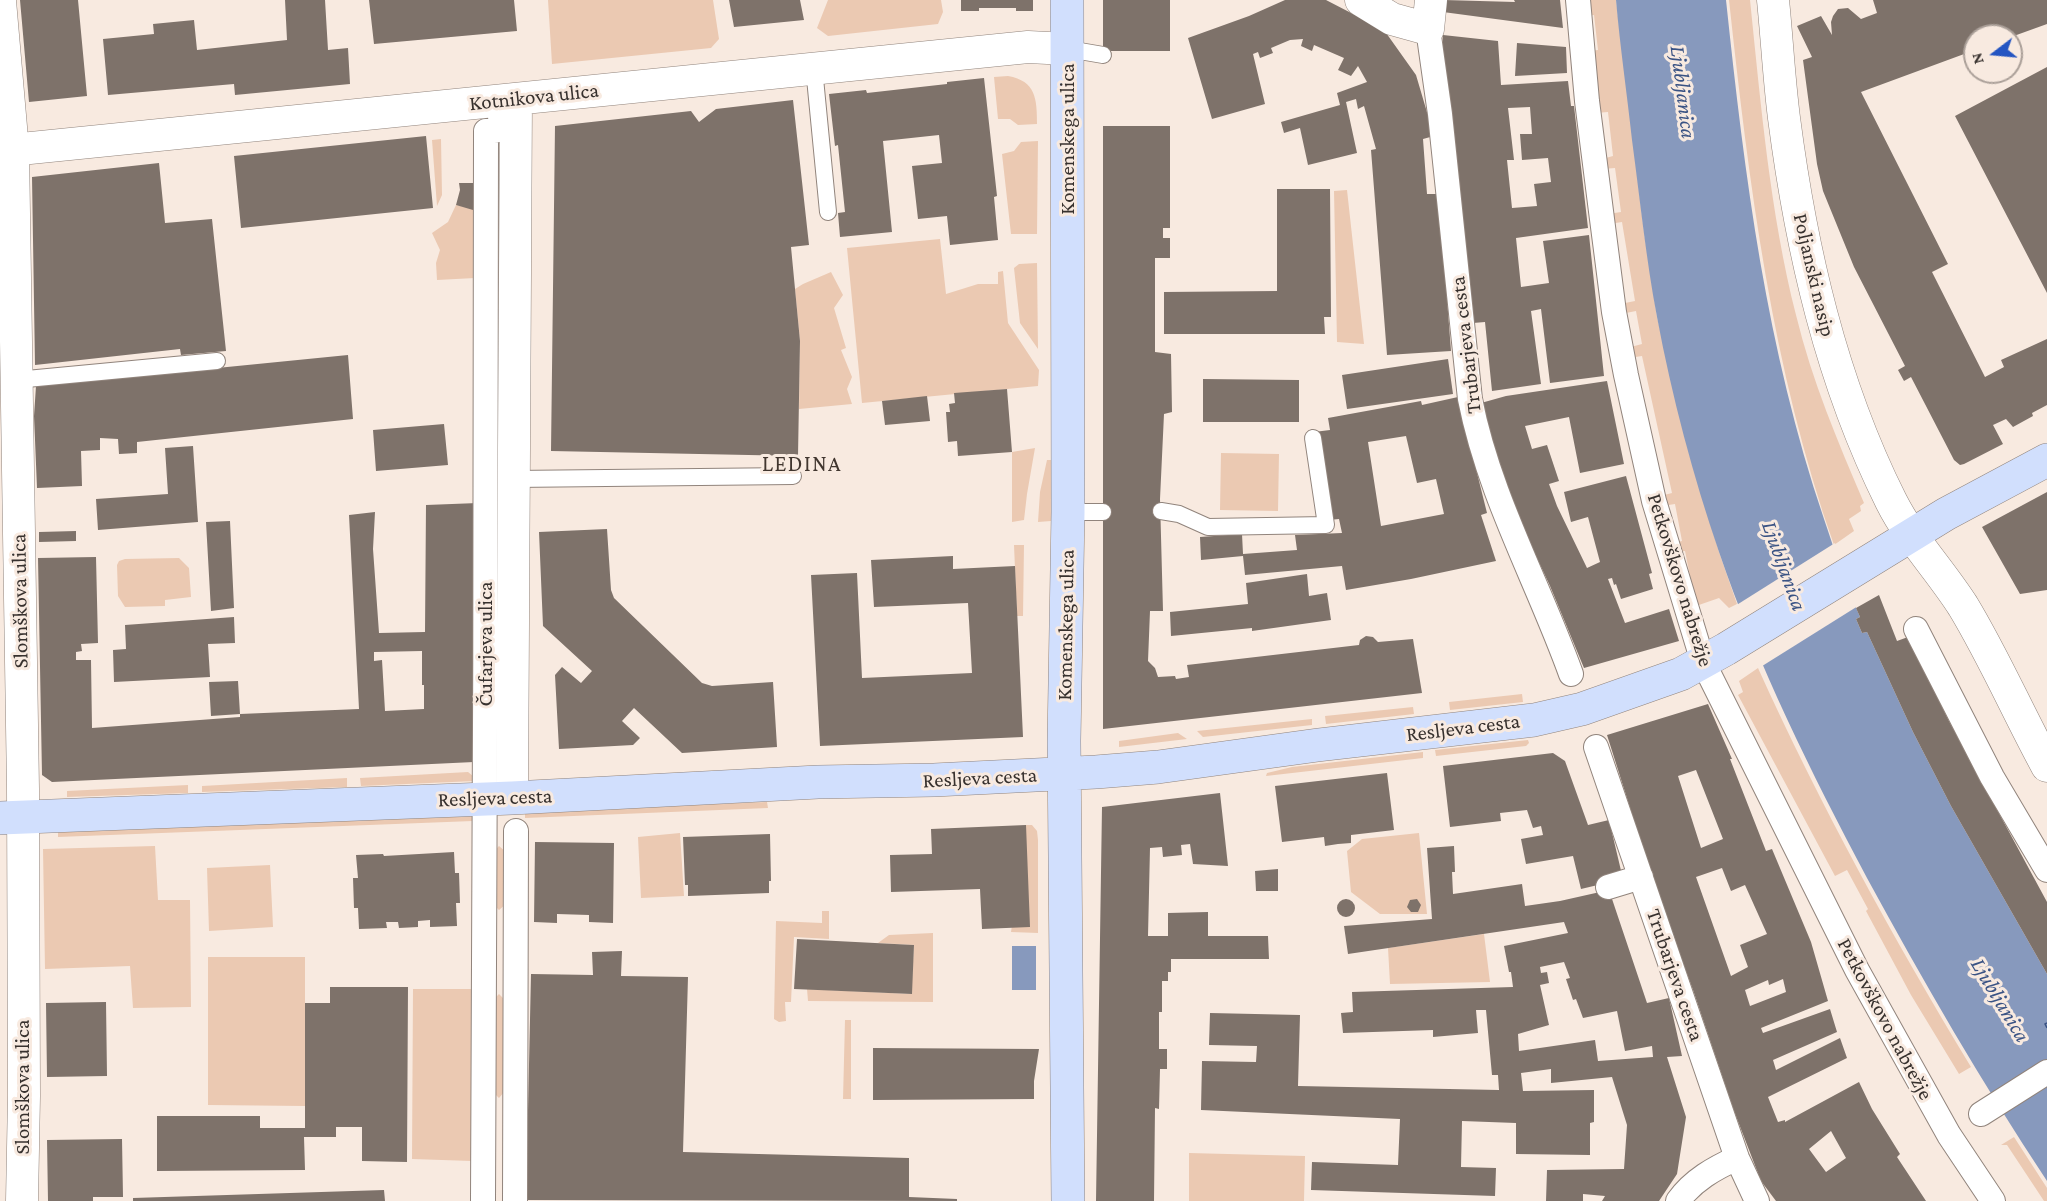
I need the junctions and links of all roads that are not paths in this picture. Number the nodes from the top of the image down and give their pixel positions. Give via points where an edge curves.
1 (1067, 0) edge
2 (1361, 0) edge
3 (1578, 0) edge
4 (1773, 0) edge
5 (0, 1) edge
6 (1429, 14) edge
7 (1068, 49) junction
8 (1103, 55) dead end
9 (814, 68) junction
10 (508, 100) junction
11 (6, 150) edge
12 (828, 212) dead end
13 (217, 361) dead end
14 (16, 380) junction
15 (1313, 438) dead end
16 (2047, 460) edge
17 (793, 476) dead end
18 (513, 479) junction
19 (1161, 511) dead end
20 (1068, 512) junction
21 (1103, 512) dead end
22 (1912, 535) junction
23 (1916, 629) dead end
24 (1715, 656) junction
25 (1571, 674) dead end
26 (1596, 747) dead end
27 (2044, 753) edge
28 (1065, 774) junction
29 (498, 799) junction
30 (11, 818) edge
31 (516, 831) dead end
32 (2047, 870) edge
33 (1641, 877) junction
34 (1608, 887) dead end
35 (2047, 1072) edge
36 (1981, 1114) dead end
37 (1737, 1158) junction
38 (22, 1201) edge
39 (483, 1201) edge
40 (515, 1201) edge
41 (1068, 1201) edge
42 (1678, 1201) edge
43 (1757, 1201) edge
44 (1993, 1201) edge

1 - 7 main road, Komenskega ulica
2 - 6 street via 1392,19
3 - 24 street, Petkovškovo nabrežje via 1617,333 1654,501
4 - 22 street, Poljanski nasip via 1784,117 1810,273 1825,330 1865,444
5 - 11 street, Slomškova ulica
6 - 25 street, Trubarjeva cesta via 1473,416 1501,502
7 - 8 lane
7 - 9 street, Kotnikova ulica via 1028,47
7 - 20 main road, Komenskega ulica
9 - 10 street, Kotnikova ulica
9 - 12 lane
10 - 11 street, Kotnikova ulica
10 - 18 street, Čufarjeva ulica
10 - 29 street, Čufarjeva ulica via 501,130 486,131 487,478
11 - 14 street, Slomškova ulica
13 - 14 lane
14 - 30 street, Slomškova ulica
15 - 19 lane via 1326,525 1208,527
16 - 22 main road, Resljeva cesta
17 - 18 lane
18 - 29 street, Čufarjeva ulica
20 - 21 lane
20 - 28 main road, Komenskega ulica
22 - 24 main road, Resljeva cesta
22 - 27 street, Poljanski nasip via 1961,604
23 - 32 street via 1992,777
24 - 28 main road, Resljeva cesta via 1681,674 1582,709 1534,720 1158,767
24 - 44 street, Petkovškovo nabrežje via 1857,970
26 - 33 street, Trubarjeva cesta
28 - 29 main road, Resljeva cesta
28 - 41 main road, Komenskega ulica
29 - 30 main road, Resljeva cesta
29 - 39 street, Čufarjeva ulica
30 - 38 street, Slomškova ulica via 24,1096
31 - 40 street
33 - 34 street
33 - 37 street, Trubarjeva cesta
35 - 36 street
37 - 42 street via 1705,1175
37 - 43 street, Trubarjeva cesta

